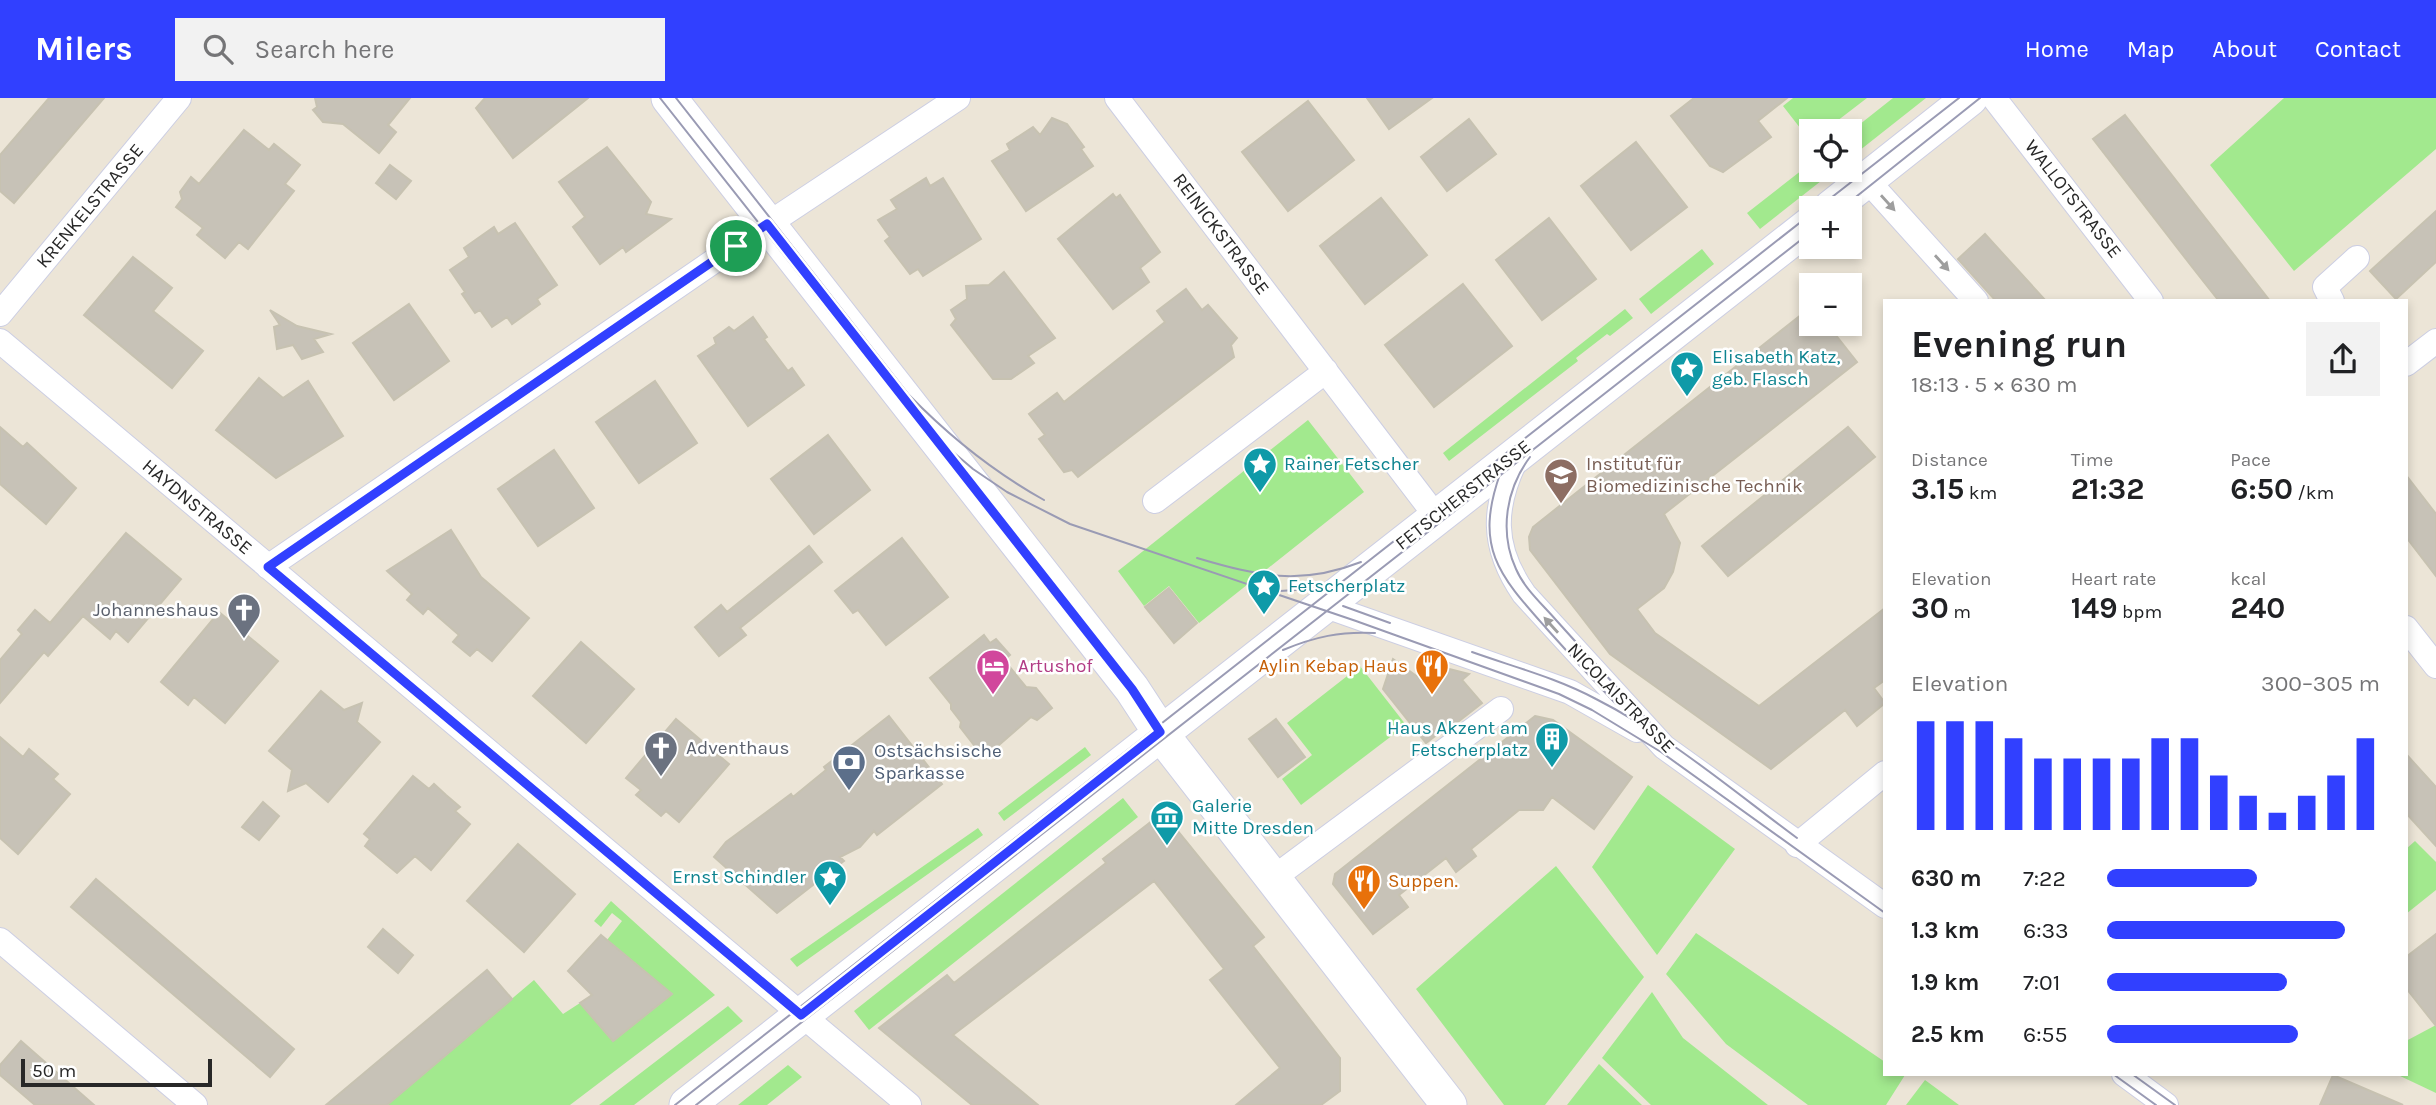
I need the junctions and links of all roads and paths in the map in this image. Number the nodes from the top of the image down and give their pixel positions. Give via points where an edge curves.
1 (179, 98) edge
2 (669, 98) edge
3 (958, 98) edge
4 (1117, 98) edge
5 (1969, 98) edge
6 (1994, 98) edge
7 (1867, 180) junction
8 (1846, 196) edge
9 (767, 224) junction
10 (1799, 233) edge
11 (2357, 258) dead end
12 (1974, 299) edge
13 (2149, 299) edge
14 (2331, 299) edge
15 (0, 314) edge
16 (0, 341) edge
17 (2436, 341) edge
18 (2408, 362) edge
19 (1326, 371) junction
20 (1520, 451) junction
21 (1155, 501) dead end
22 (1436, 516) junction
23 (268, 567) junction
24 (1323, 605) junction
25 (2408, 631) edge
26 (2436, 666) edge
27 (1501, 709) dead end
28 (1160, 732) junction
29 (1664, 747) junction
30 (1883, 775) edge
31 (1797, 845) junction
32 (1272, 879) junction
33 (1883, 905) edge
34 (0, 940) edge
35 (801, 1015) junction
36 (2127, 1076) edge
37 (195, 1105) edge
38 (687, 1105) edge
39 (909, 1105) edge
40 (1449, 1105) edge
41 (2166, 1105) edge

1 - 15 street, KRENKELSTRASSE
2 - 9 main road
3 - 9 street
4 - 19 street, REINICKSTRASSE
5 - 7 main road
6 - 13 street, WALLOTSTRASSE
7 - 8 main road
7 -> 12 street
9 - 23 street
9 - 28 main road via 1132,689
10 - 20 main road, FETSCHERSTRASSE
11 - 14 street via 2325,287
16 - 23 street, HAYDNSTRASSE
17 - 18 street
19 - 21 street
19 - 22 street
20 - 22 main road, FETSCHERSTRASSE
29 -> 20 street, NICOLAISTRASSE via 1510,573 1501,552 1498,513
22 - 24 main road, FETSCHERSTRASSE
23 - 35 street, HAYDNSTRASSE
24 - 28 main road, FETSCHERSTRASSE
24 - 29 street via 1570,692
25 - 26 street
27 - 32 street
28 - 32 main road
28 - 35 main road, FETSCHERSTRASSE
29 - 31 street, NICOLAISTRASSE
30 - 31 street
31 - 33 street, NICOLAISTRASSE
32 - 40 main road
34 - 37 street
35 - 38 main road, FETSCHERSTRASSE
35 - 39 street, HAYDNSTRASSE
36 - 41 street

